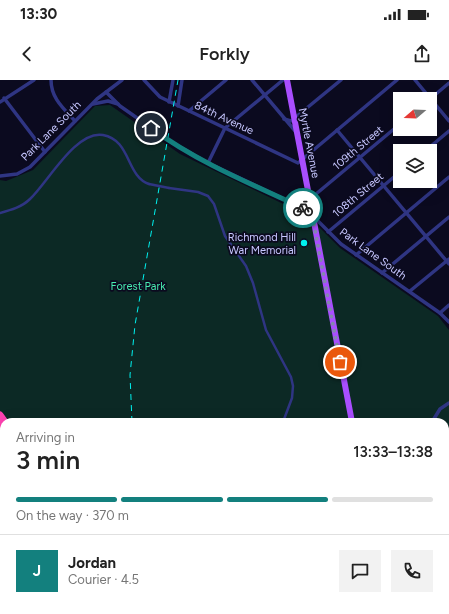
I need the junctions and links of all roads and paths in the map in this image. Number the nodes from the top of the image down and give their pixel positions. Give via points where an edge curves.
1 (34, 80) edge
2 (51, 80) edge
3 (122, 80) edge
4 (144, 80) edge
5 (173, 80) edge
6 (182, 80) edge
7 (226, 80) edge
8 (252, 80) edge
9 (283, 80) edge
10 (287, 80) edge
11 (341, 80) edge
12 (397, 80) edge
13 (415, 80) edge
14 (449, 83) edge
15 (106, 92) junction
16 (424, 92) edge
17 (437, 93) edge
18 (265, 95) junction
19 (4, 98) junction
20 (0, 102) edge
21 (169, 102) junction
22 (92, 104) junction
23 (120, 106) junction
24 (178, 106) junction
25 (437, 107) edge
26 (189, 111) junction
27 (284, 119) junction
28 (294, 120) junction
29 (75, 121) junction
30 (449, 121) edge
31 (225, 128) junction
32 (337, 130) junction
33 (393, 130) edge
34 (449, 131) edge
35 (296, 133) junction
36 (433, 144) edge
37 (45, 152) junction
38 (360, 158) junction
39 (302, 160) junction
40 (208, 163) junction
41 (0, 176) edge
42 (449, 177) edge
43 (393, 178) edge
44 (384, 186) junction
45 (309, 200) junction
46 (0, 213) edge
47 (406, 213) junction
48 (312, 214) junction
49 (449, 216) edge
50 (328, 232) junction
51 (426, 236) junction
52 (356, 255) junction
53 (448, 261) edge
54 (382, 273) junction
55 (410, 291) junction
56 (449, 305) edge
57 (440, 312) junction
58 (449, 322) edge
59 (449, 403) edge
60 (284, 418) edge
61 (351, 418) edge
62 (434, 418) edge

1 - 19 street
2 - 29 street via 54,97
3 - 15 street
4 - 21 street, 84th Avenue via 153,92
5 - 21 street
6 - 24 street
7 - 26 street
8 - 18 street
9 - 18 street
10 - 28 main road, Myrtle Avenue
11 - 28 street
12 - 32 street
13 - 16 street
14 - 17 street
15 - 22 street, Park Lane South
15 - 23 street, Park Lane South
18 - 27 street
18 - 31 street
19 - 20 street
19 - 37 street
21 - 24 street, 84th Avenue
22 - 23 street, Park Lane South via 108,101
22 - 29 street, Park Lane South
23 - 40 street, Park Lane South, bridge via 173,143
24 - 26 street, 84th Avenue
25 - 30 street
26 - 31 street, 84th Avenue
27 - 28 street
27 - 35 street
28 - 35 main road, Myrtle Avenue
29 - 37 street, Park Lane South
31 - 39 street, 84th Avenue via 298,163
31 - 40 street
32 - 38 street
32 - 39 street
33 - 38 street, 109th Street
34 - 36 street
35 - 39 main road, Myrtle Avenue
37 - 41 street, Park Lane South via 30,167 17,174
38 - 44 street
38 - 45 street, 109th Street
39 - 45 main road, Myrtle Avenue
40 - 48 street, Park Lane South
42 - 47 street
43 - 44 street, 108th Street
44 - 47 street
44 - 50 street, 108th Street
45 - 48 main road, Myrtle Avenue
46 - 60 street, bridge via 30,199 75,147 86,138 97,134 107,136 120,144 141,180 149,184 208,196 214,204 226,236 246,266 266,330 292,376 292,398
47 - 51 street
47 - 52 street
48 - 50 street, Park Lane South
48 - 61 main road, Myrtle Avenue
49 - 51 street
50 - 52 street, Park Lane South
51 - 53 street
51 - 54 street
52 - 54 street, Park Lane South
53 - 55 street
54 - 55 street, Park Lane South
55 - 57 street, Park Lane South
56 - 57 street
57 - 58 street, Park Lane South
59 - 62 street via 440,409

